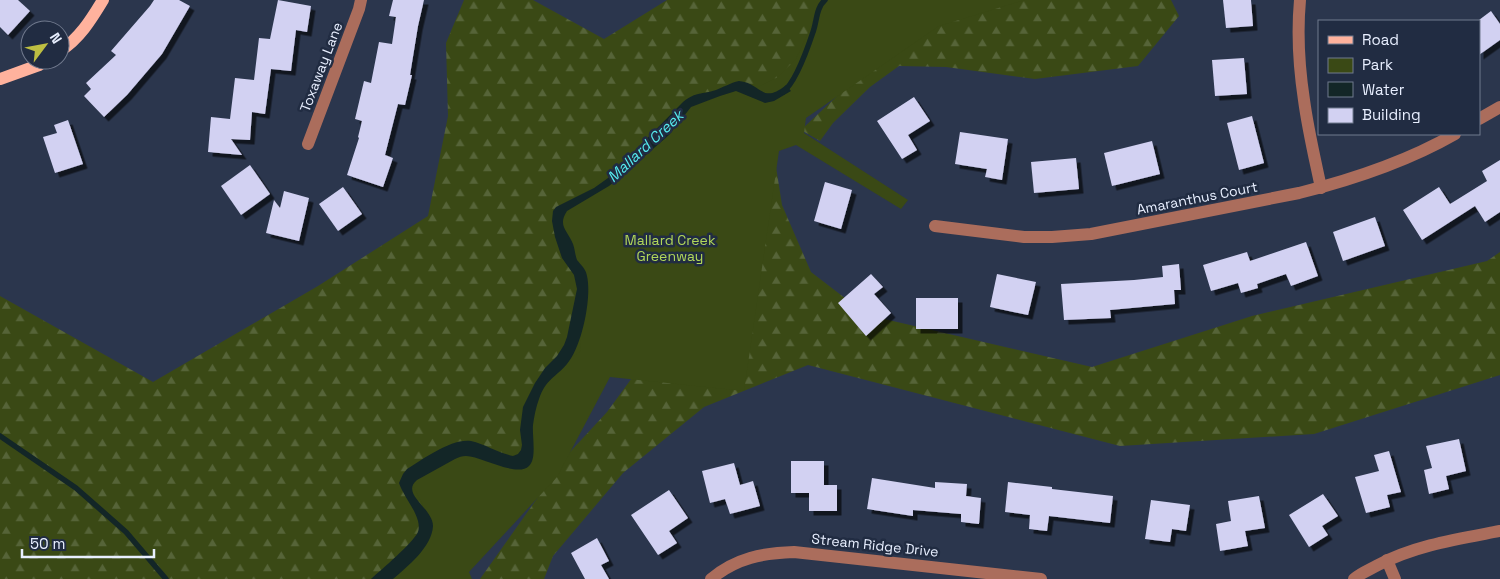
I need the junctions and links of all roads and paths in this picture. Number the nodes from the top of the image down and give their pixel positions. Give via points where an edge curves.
1 (103, 0) edge
2 (361, 0) edge
3 (1300, 0) edge
4 (70, 44) edge
5 (25, 70) edge
6 (0, 79) edge
7 (1500, 107) edge
8 (1480, 119) edge
9 (1453, 135) edge
10 (308, 144) dead end
11 (1321, 188) junction
12 (934, 226) dead end
13 (1500, 531) edge
14 (1387, 560) junction
15 (998, 577) edge
16 (711, 579) edge
17 (1041, 579) edge
18 (1354, 579) edge
19 (1395, 579) edge

1 - 4 main road
2 - 10 street, Toxaway Lane
3 - 11 street via 1298,40 1302,85
5 - 6 main road
7 - 8 street
9 - 11 street, Amaranthus Court via 1403,159
11 - 12 street, Amaranthus Court via 1090,234 1024,237
13 - 14 street via 1418,548
14 - 18 street
14 - 19 street
15 - 16 street, Stream Ridge Drive via 794,552 746,559 732,564
15 - 17 street, Stream Ridge Drive

